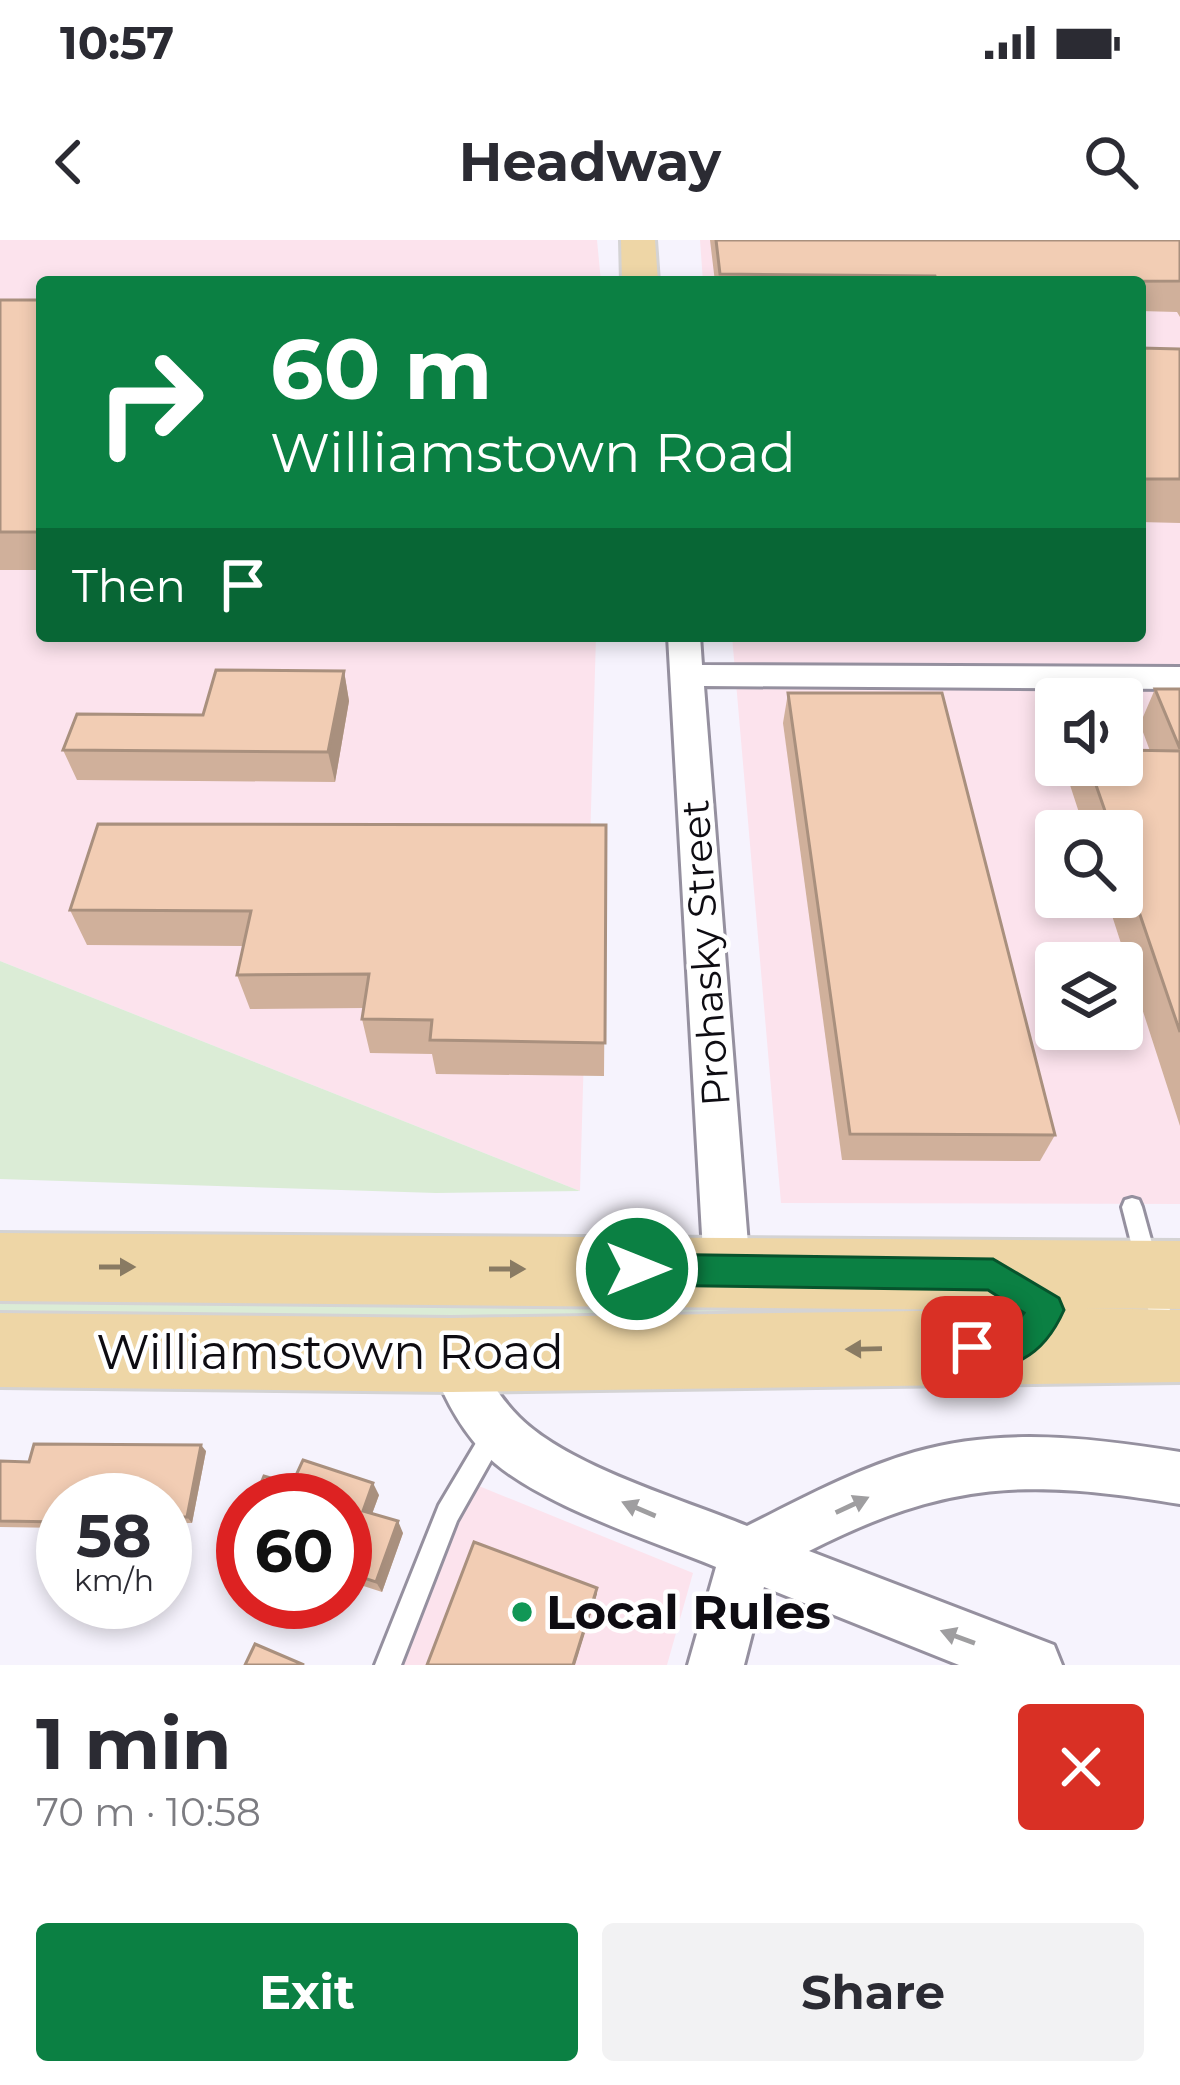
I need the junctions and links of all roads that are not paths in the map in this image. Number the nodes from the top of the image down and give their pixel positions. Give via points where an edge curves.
1 (638, 240) edge
2 (640, 276) edge
3 (685, 655) edge
4 (1180, 678) edge
5 (1132, 1207) dead end
6 (0, 1267) edge
7 (728, 1270) junction
8 (1170, 1303) edge
9 (1020, 1310) junction
10 (0, 1350) edge
11 (451, 1355) junction
12 (497, 1430) junction
13 (1180, 1478) edge
14 (746, 1554) junction
15 (1027, 1664) edge
16 (388, 1665) edge
17 (716, 1665) edge

1 - 2 main road
3 - 4 street
3 - 7 street, Prohasky Street
5 - 8 lane
6 -> 7 main road, Williamstown Road
7 - 9 main road, Williamstown Road
8 - 9 main road, Williamstown Road
9 -> 11 main road, Williamstown Road
10 - 11 main road, Williamstown Road
11 - 12 street
14 -> 12 street via 572,1481
12 - 16 lane via 448,1514
14 -> 13 street via 913,1478 964,1467 1058,1462
15 -> 14 street
14 - 17 street

